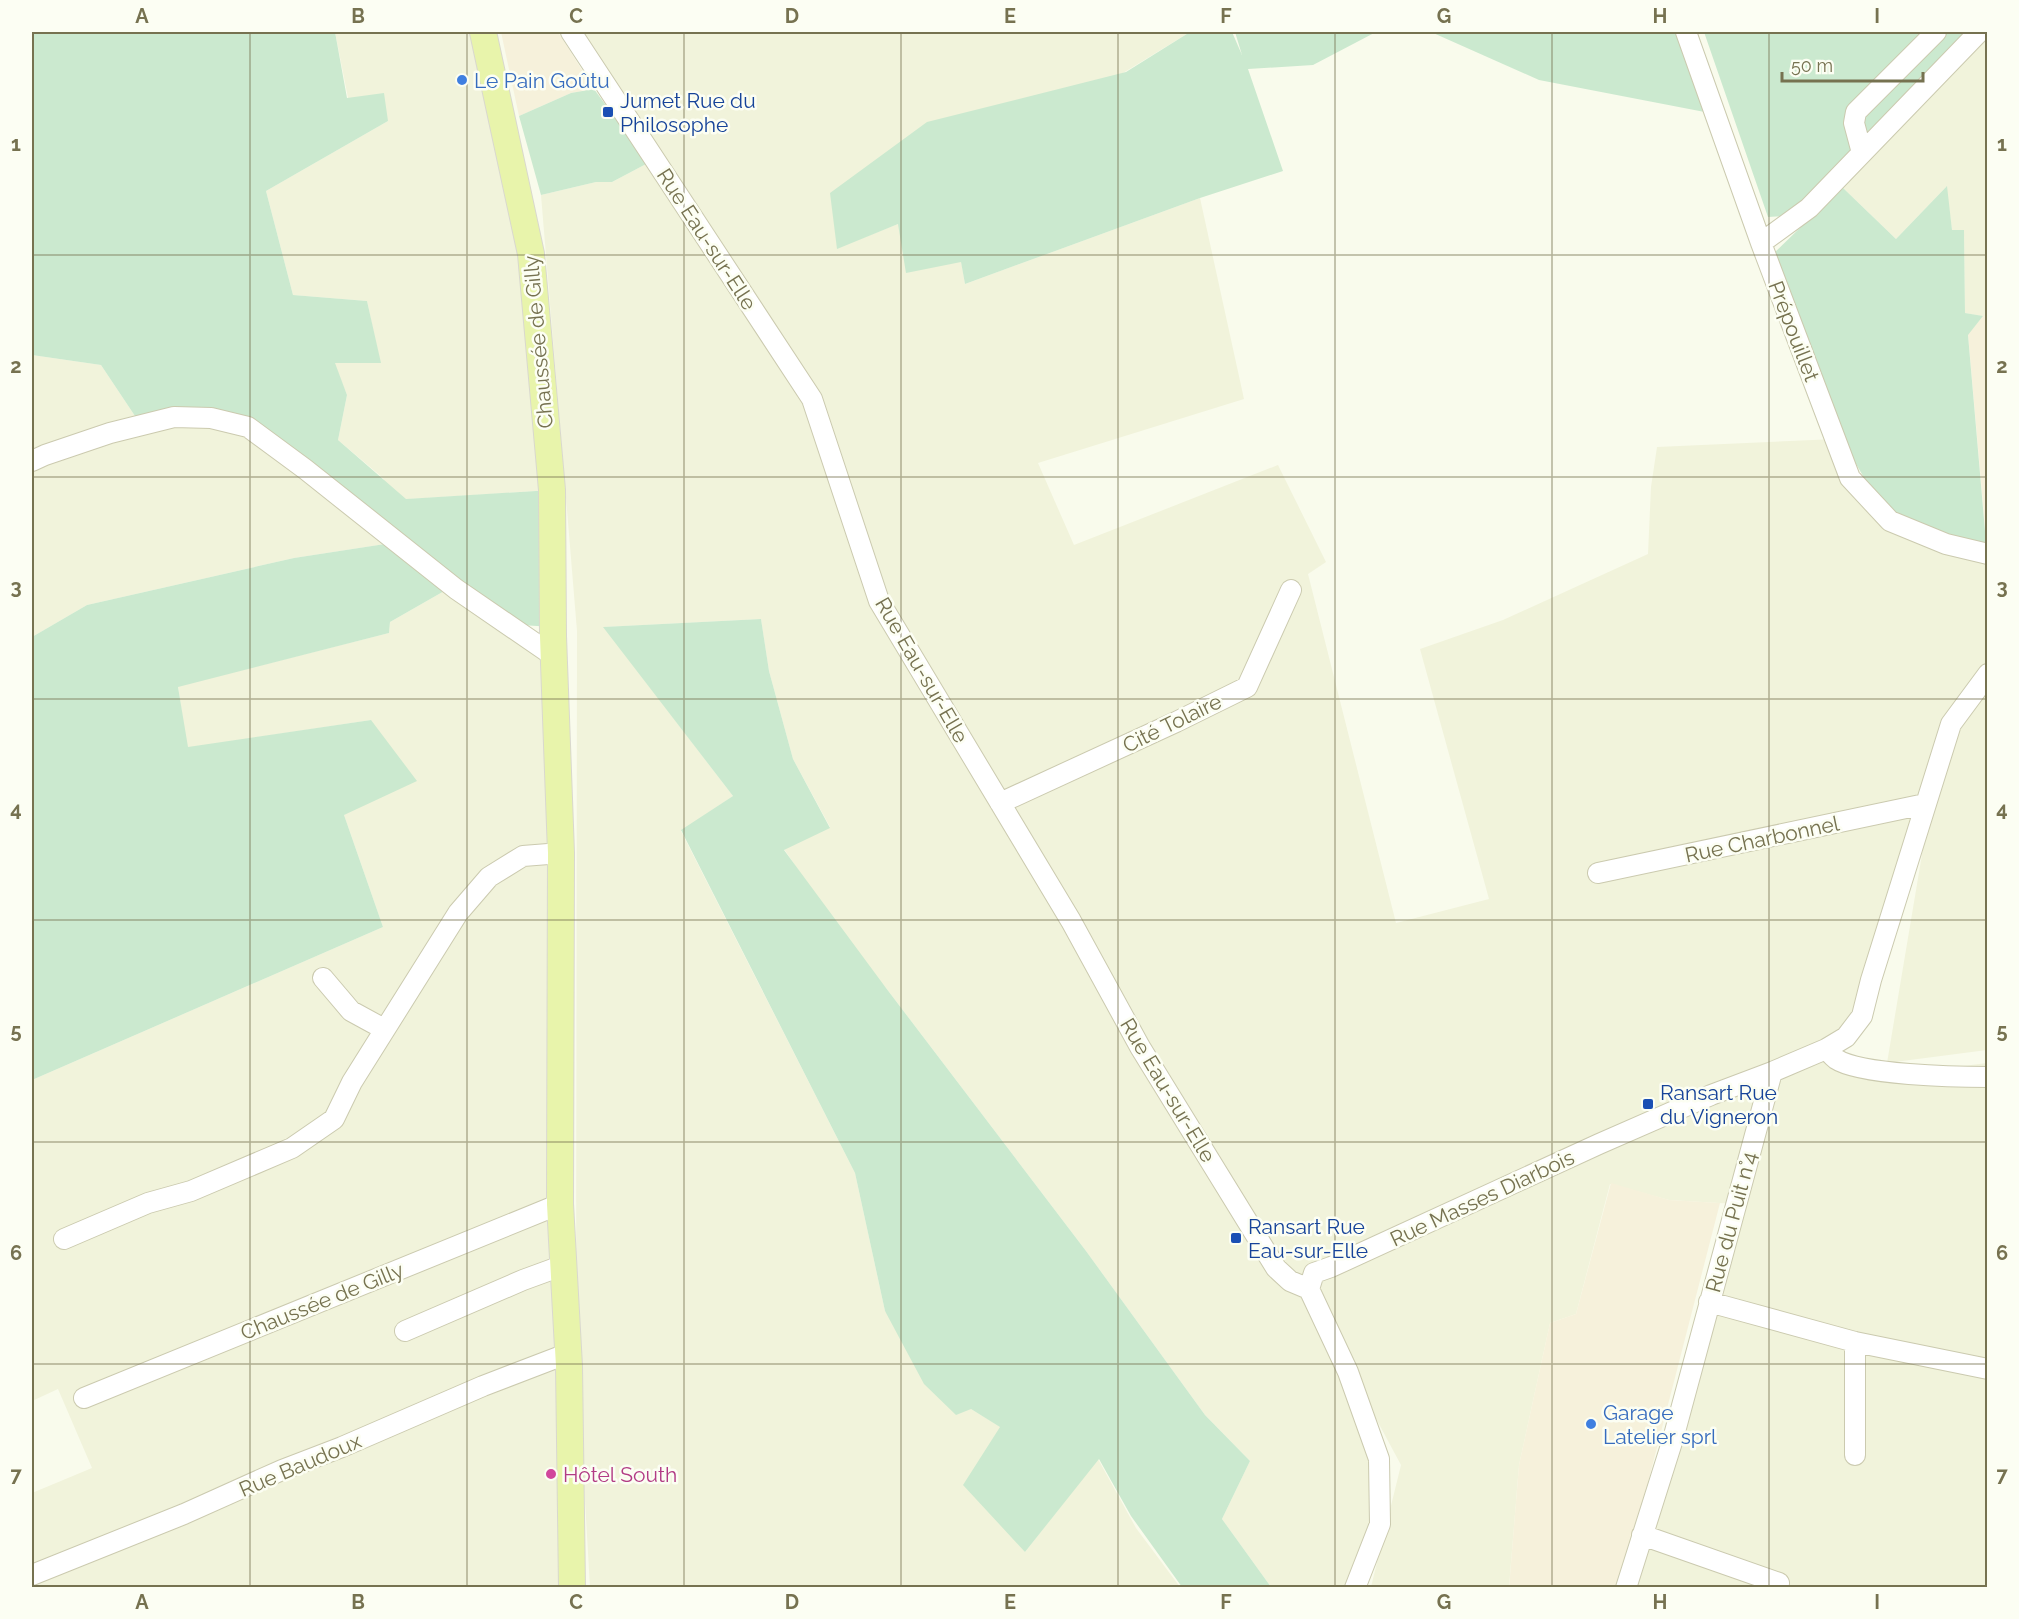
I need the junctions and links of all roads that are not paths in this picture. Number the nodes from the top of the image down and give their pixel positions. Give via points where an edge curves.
1 (483, 32) edge
2 (571, 32) edge
3 (1686, 32) edge
4 (1936, 32) edge
5 (1971, 34) edge
6 (1862, 153) junction
7 (1761, 243) junction
8 (32, 461) edge
9 (1988, 554) edge
10 (1291, 590) dead end
11 (555, 657) junction
12 (1988, 674) edge
13 (1000, 803) junction
14 (1925, 804) junction
15 (561, 853) junction
16 (1598, 873) dead end
17 (323, 978) dead end
18 (384, 1029) junction
19 (1826, 1049) junction
20 (1772, 1072) junction
21 (1988, 1077) edge
22 (560, 1204) junction
23 (64, 1239) dead end
24 (564, 1265) junction
25 (1309, 1289) junction
26 (1709, 1302) junction
27 (405, 1331) dead end
28 (1855, 1342) junction
29 (569, 1353) junction
30 (1988, 1369) edge
31 (84, 1398) dead end
32 (1856, 1455) dead end
33 (1642, 1535) junction
34 (32, 1575) edge
35 (1779, 1583) dead end
36 (572, 1587) edge
37 (1355, 1587) edge
38 (1626, 1587) edge

1 - 11 main road, Chaussée de Gilly via 531,254 552,490
2 - 13 street, Rue Eau-sur-Elle via 812,399 879,601
3 - 7 street, Prépouillet
4 - 6 street via 1856,112 1854,123
5 - 6 street
6 - 7 street via 1809,208
7 - 9 street, Prépouillet via 1850,478 1890,521 1946,544
8 - 11 street via 110,433 174,417 211,418 248,427 456,589
10 - 13 street, Cité Tolaire via 1246,687
11 - 15 main road, Chaussée de Gilly
12 - 14 street via 1951,724
13 - 25 street, Rue Eau-sur-Elle via 1140,1047 1276,1268 1290,1281
14 - 16 street, Rue Charbonnel
14 - 19 street via 1862,1016 1846,1037
15 - 18 street via 523,856 489,877 458,913
15 - 22 main road, Chaussée de Gilly
17 - 18 street via 351,1011
18 - 23 street via 334,1119 292,1148
19 - 20 street, Rue Masses Diarbois
19 - 21 street via 1845,1063 1879,1070
20 - 25 street, Rue Masses Diarbois via 1680,1108 1314,1273
20 - 26 street, Rue du Puit n°4
22 - 24 main road, Chaussée de Gilly
22 - 31 street, Chaussée de Gilly
24 - 27 street
24 - 29 main road, Chaussée de Gilly
25 - 37 street via 1344,1364 1379,1459 1380,1524
26 - 28 street, Rue du Puit n°4
26 - 33 street, Rue du Puit n°4 via 1673,1439
28 - 30 street, Rue du Puit n°4
28 - 32 street
29 - 34 street, Rue Baudoux
29 - 36 main road, Chaussée de Gilly
33 - 35 street
33 - 38 street, Rue du Puit n°4

